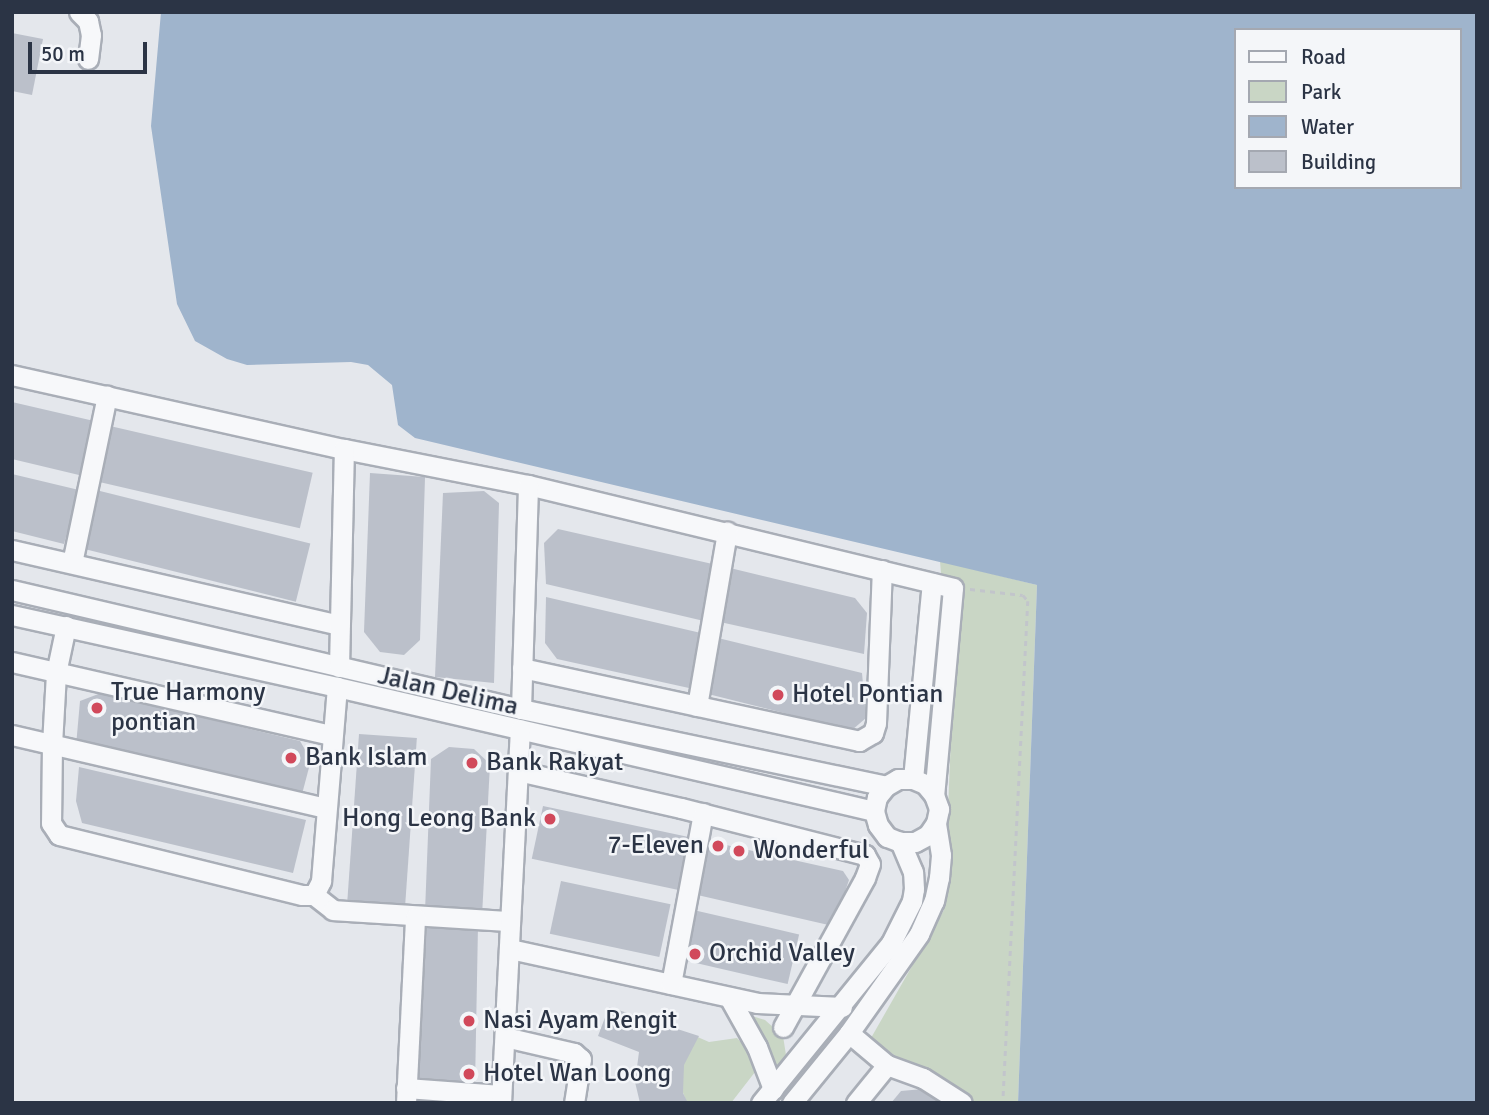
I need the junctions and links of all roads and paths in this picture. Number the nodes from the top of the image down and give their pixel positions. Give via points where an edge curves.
1 (79, 12) edge
2 (88, 59) dead end
3 (12, 375) edge
4 (107, 396) junction
5 (344, 449) junction
6 (528, 485) junction
7 (727, 532) junction
8 (12, 550) edge
9 (72, 563) junction
10 (882, 570) junction
11 (932, 583) junction
12 (953, 587) junction
13 (12, 590) edge
14 (12, 615) edge
15 (340, 625) junction
16 (66, 626) junction
17 (12, 662) edge
18 (522, 668) junction
19 (56, 673) junction
20 (338, 677) junction
21 (697, 706) junction
22 (521, 709) junction
23 (520, 729) junction
24 (12, 735) edge
25 (332, 735) junction
26 (52, 744) junction
27 (517, 771) junction
28 (913, 779) junction
29 (886, 786) junction
30 (934, 795) junction
31 (326, 808) junction
32 (874, 811) junction
33 (703, 813) junction
34 (936, 823) junction
35 (900, 842) junction
36 (314, 895) junction
37 (415, 917) junction
38 (510, 920) junction
39 (510, 949) junction
40 (671, 984) junction
41 (729, 997) junction
42 (757, 1003) junction
43 (797, 1005) junction
44 (842, 1007) junction
45 (783, 1027) junction
46 (849, 1033) junction
47 (505, 1037) junction
48 (796, 1062) junction
49 (887, 1065) junction
50 (406, 1095) edge
51 (767, 1096) edge
52 (501, 1099) edge
53 (574, 1103) edge
54 (792, 1103) edge
55 (856, 1103) edge
56 (962, 1103) edge
57 (1003, 1103) edge

1 - 2 street via 88,21 91,35
3 - 4 street
4 - 5 street
4 - 9 street
5 - 6 street
5 - 15 street
6 - 7 street
6 - 18 street
7 - 10 street
7 - 21 street
8 - 9 street
9 - 15 street
10 - 11 street
10 - 21 street via 876,723 867,738 844,740
11 - 12 street
11 - 28 street
12 - 30 street
12 - 57 path via 1023,595 1028,601
13 - 20 street, Jalan Delima
14 - 16 street, Jalan Delima
15 - 20 street
16 - 19 street
16 - 20 street, Jalan Delima
17 - 19 street
18 - 21 street
18 - 22 street
19 - 25 street
19 - 26 street
20 - 22 street, Jalan Delima
20 - 23 street, Jalan Delima
20 - 25 street
22 - 29 street, Jalan Delima
23 - 27 street
23 - 32 street, Jalan Delima
24 - 26 street
25 - 31 street
26 - 31 street
26 - 36 street via 51,823 59,835
27 - 33 street
27 - 38 street
28 - 29 street via 898,779
28 - 30 street
29 - 32 street
30 - 34 street via 939,809
31 - 36 street via 321,881
32 - 35 street via 887,836
33 - 40 street
33 - 43 street via 855,851 869,859 865,878
34 - 35 street via 921,838
34 - 46 street via 941,855 931,908 919,934
35 - 44 street via 913,872 912,901 891,943
36 - 37 street via 332,910
37 - 38 street
37 - 50 street
38 - 39 street
39 - 40 street
39 - 47 street
40 - 41 street
41 - 42 street
41 - 51 street via 757,1047
42 - 43 street
42 - 45 street
43 - 44 street
43 - 45 street
44 - 48 street
45 - 48 street
46 - 49 street
46 - 54 street
47 - 52 street
47 - 53 street via 551,1046 581,1059
48 - 51 street
49 - 55 street
49 - 56 street via 923,1078
50 - 52 street

